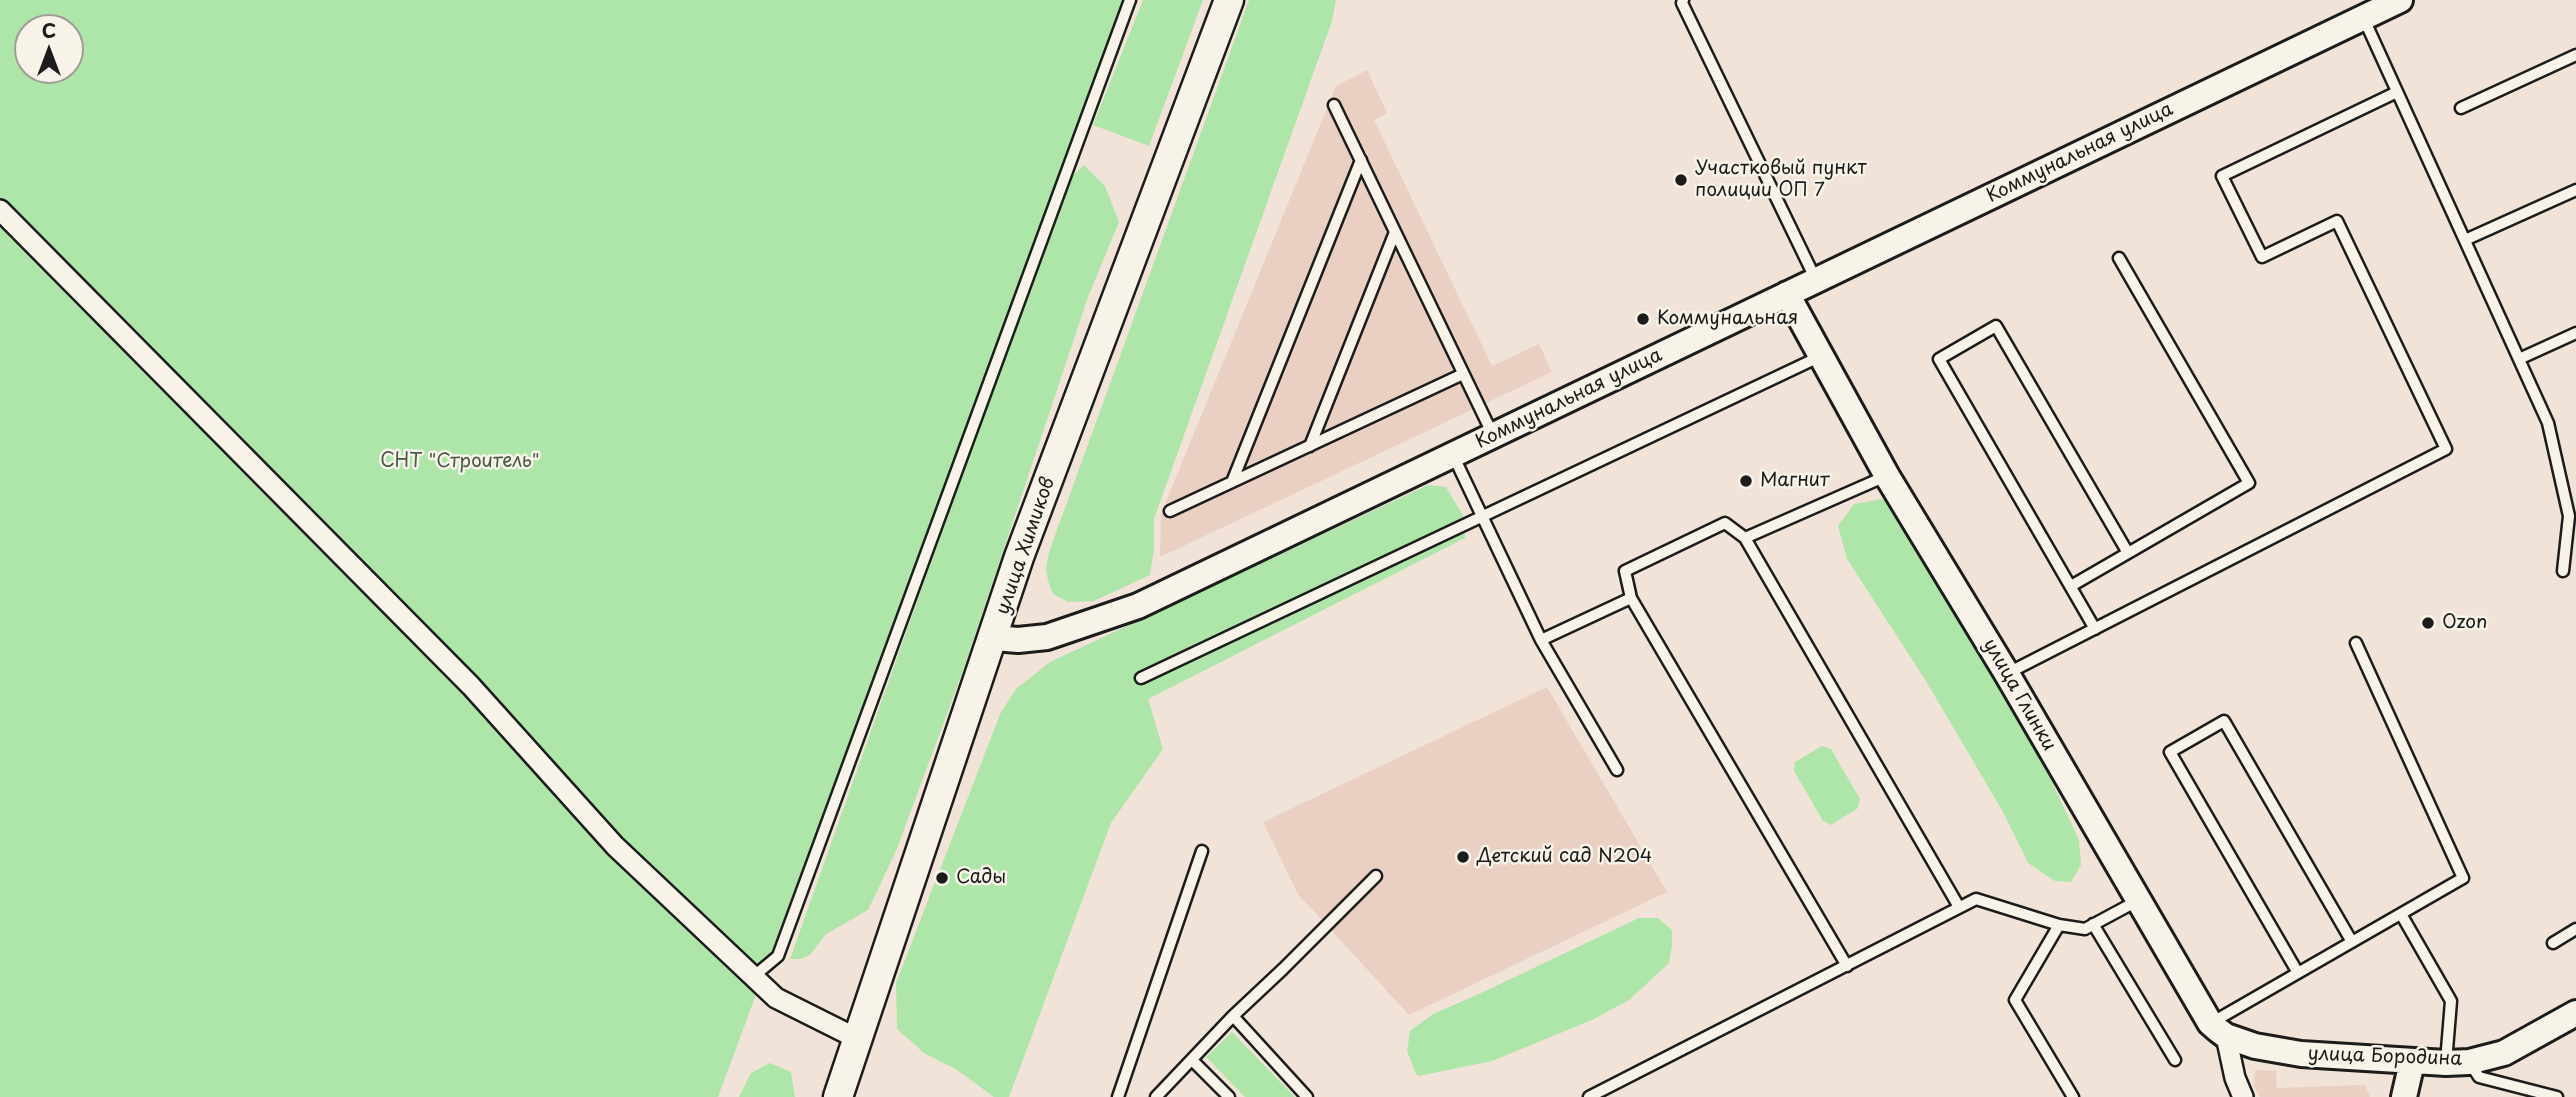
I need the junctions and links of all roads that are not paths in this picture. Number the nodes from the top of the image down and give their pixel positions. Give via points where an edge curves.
1 (1130, 0) edge
2 (1229, 0) edge
3 (1683, 0) edge
4 (2400, 0) edge
5 (2363, 18) junction
6 (2576, 55) edge
7 (2397, 92) junction
8 (1334, 106) dead end
9 (2461, 107) dead end
10 (1360, 160) junction
11 (2576, 190) edge
12 (0, 209) edge
13 (1395, 232) junction
14 (2465, 240) junction
15 (2119, 258) dead end
16 (1816, 280) junction
17 (1787, 294) junction
18 (2576, 333) edge
19 (1821, 355) junction
20 (2519, 359) junction
21 (1463, 374) junction
22 (1493, 435) junction
23 (1310, 446) junction
24 (1453, 455) junction
25 (1887, 476) junction
26 (1232, 482) junction
27 (1170, 511) dead end
28 (1482, 516) junction
29 (2572, 516) edge
30 (1745, 538) junction
31 (2128, 553) junction
32 (2563, 571) dead end
33 (2071, 586) junction
34 (1631, 598) junction
35 (2095, 629) junction
36 (994, 638) junction
37 (1541, 640) junction
38 (2356, 643) dead end
39 (2007, 674) junction
40 (1141, 678) dead end
41 (1617, 770) dead end
42 (1202, 850) dead end
43 (1376, 876) dead end
44 (2138, 901) junction
45 (1959, 907) junction
46 (2401, 914) junction
47 (2093, 924) junction
48 (2059, 925) junction
49 (2576, 929) edge
50 (2352, 942) junction
51 (2553, 943) dead end
52 (1847, 966) junction
53 (2298, 973) junction
54 (754, 977) junction
55 (2576, 1013) edge
56 (1233, 1016) junction
57 (2218, 1030) junction
58 (858, 1039) junction
59 (1192, 1060) junction
60 (2175, 1060) dead end
61 (2412, 1062) junction
62 (2457, 1062) junction
63 (838, 1097) edge
64 (1118, 1097) edge
65 (1156, 1097) edge
66 (1229, 1097) edge
67 (1307, 1097) edge
68 (1589, 1097) edge
69 (2073, 1097) edge
70 (2243, 1097) edge
71 (2404, 1097) edge
72 (2557, 1097) edge

1 - 54 lane via 778,956
2 - 36 main road, улица Химиков via 1019,557
3 - 16 lane
4 - 5 street, Коммунальная улица
5 - 7 lane
5 - 16 street, Коммунальная улица
6 - 9 lane
7 - 14 lane
7 - 35 lane via 2222,176 2262,257 2337,221 2446,449
8 - 10 lane
10 - 13 lane
10 - 26 lane
11 - 14 lane
12 - 54 street via 471,686 615,846
13 - 21 lane
13 - 23 lane
14 - 20 lane
15 - 31 lane via 2249,483
16 - 17 street, Коммунальная улица
17 - 19 street, улица Глинки
17 - 22 street, Коммунальная улица
18 - 20 lane
19 - 25 street, улица Глинки
19 - 28 lane
20 - 29 lane via 2548,423
21 - 22 lane
21 - 23 lane
22 - 24 street, Коммунальная улица
23 - 26 lane
24 - 28 lane
24 - 36 street, Коммунальная улица via 1138,606 1046,637
25 - 30 lane
25 - 39 street, улица Глинки
26 - 27 lane
28 - 37 lane
28 - 40 lane
29 - 32 lane
30 - 34 lane via 1725,523 1625,572
30 - 45 lane
31 - 33 lane
31 - 33 lane via 1996,326 1939,359
33 - 35 lane
34 - 37 lane
34 - 52 lane
35 - 39 lane
36 - 58 main road, улица Химиков
37 - 41 lane
38 - 46 lane via 2463,878
39 - 44 street, улица Глинки
42 - 64 lane
43 - 56 lane
44 - 47 lane
44 - 57 street, улица Глинки
45 - 48 lane via 1976,899
45 - 52 lane
46 - 50 lane
46 - 62 lane via 2451,1001
47 - 48 lane via 2085,929
47 - 60 lane
48 - 69 lane via 2015,1000
49 - 51 lane
50 - 53 lane
50 - 53 lane via 2224,721 2170,752
52 - 68 lane
53 - 57 lane
54 - 58 street via 776,998
55 - 62 street, улица Бородина via 2504,1053
56 - 59 lane
56 - 67 lane
57 - 61 street, улица Бородина via 2255,1046 2301,1054
57 - 70 street, улица Глинки
58 - 63 main road, улица Химиков
59 - 65 lane
59 - 66 lane
61 - 62 street, улица Бородина
61 - 71 street
62 - 72 lane via 2479,1077

